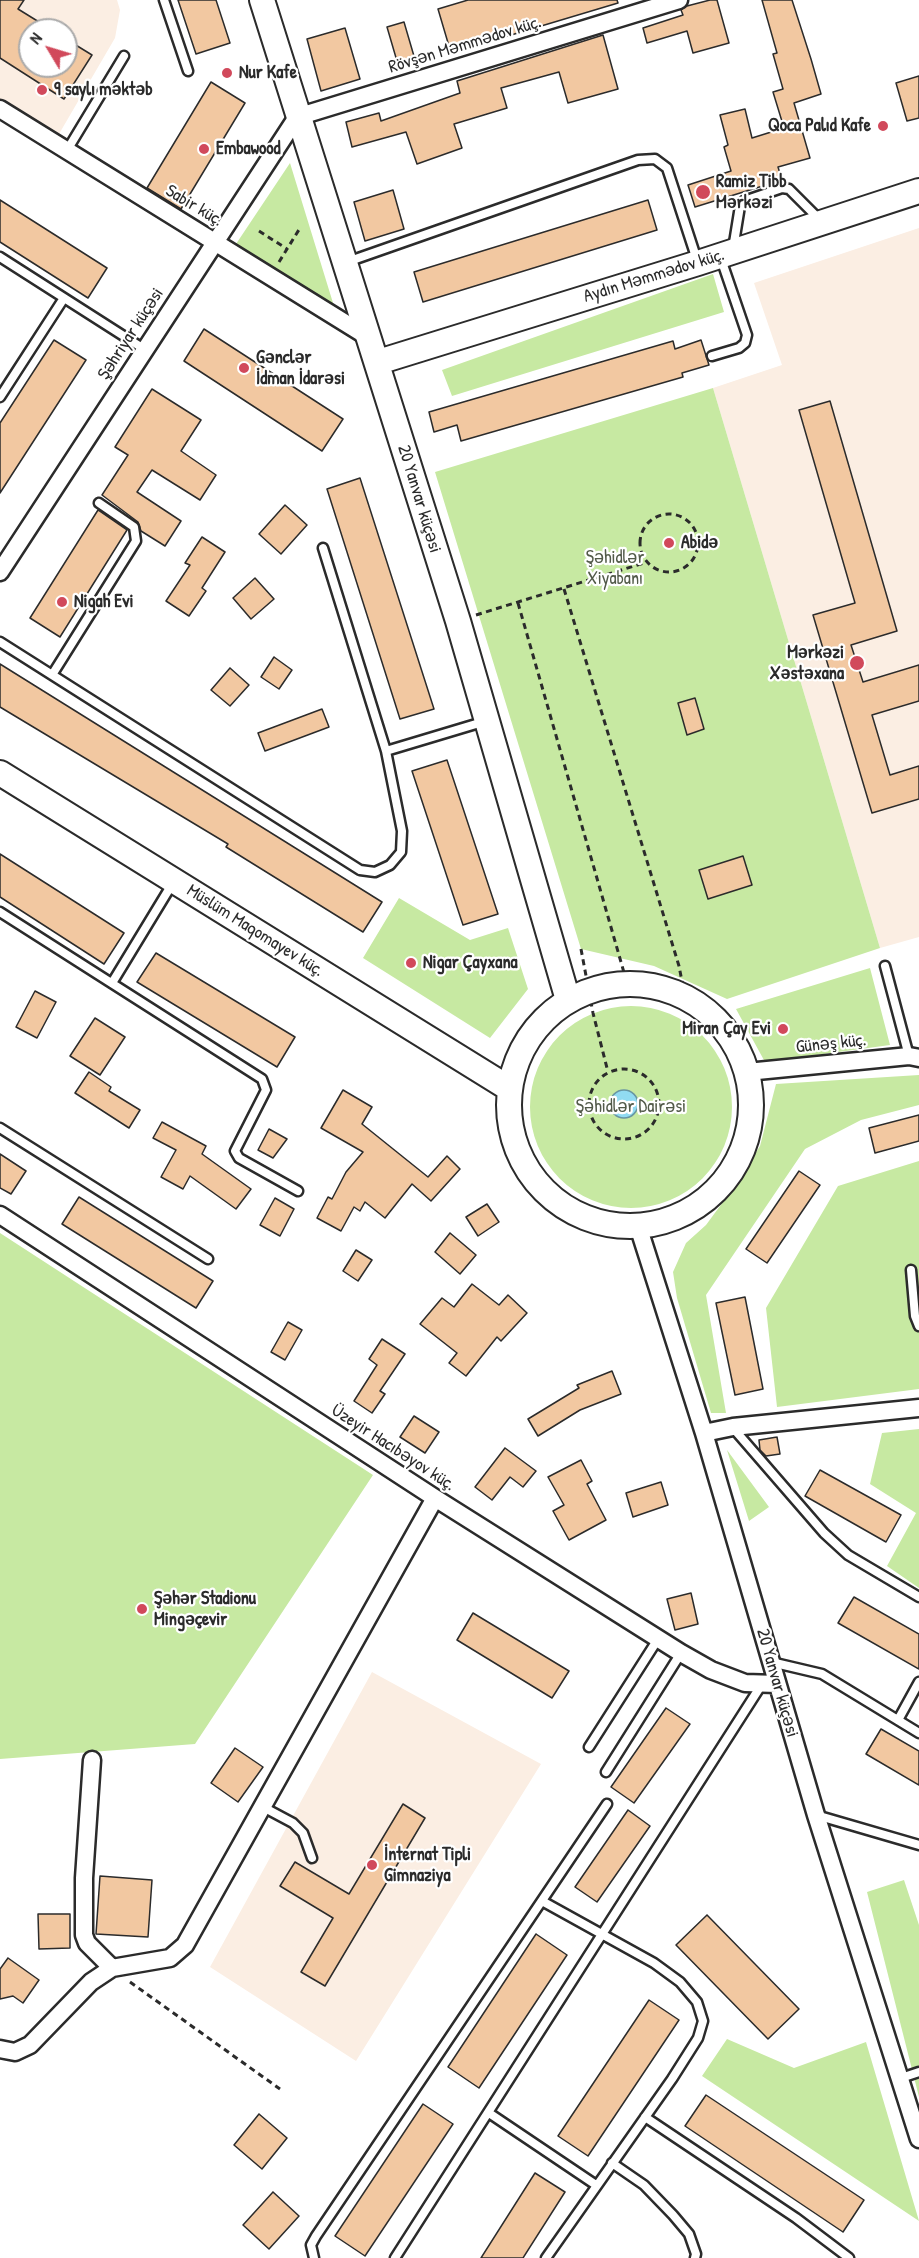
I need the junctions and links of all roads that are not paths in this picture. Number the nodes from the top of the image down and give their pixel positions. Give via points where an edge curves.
1 (164, 0) edge
2 (262, 0) edge
3 (679, 0) edge
4 (124, 56) dead end
5 (188, 71) dead end
6 (0, 109) edge
7 (297, 117) junction
8 (66, 152) junction
9 (919, 191) edge
10 (822, 222) junction
11 (215, 242) junction
12 (0, 257) edge
13 (717, 257) junction
14 (343, 263) junction
15 (64, 298) junction
16 (368, 337) junction
17 (144, 349) junction
18 (712, 356) dead end
19 (388, 359) dead end
20 (0, 397) edge
21 (99, 503) dead end
22 (323, 548) dead end
23 (0, 572) edge
24 (0, 642) edge
25 (52, 675) junction
26 (487, 721) junction
27 (386, 751) junction
28 (0, 773) edge
29 (174, 881) junction
30 (0, 912) edge
31 (885, 966) dead end
32 (112, 983) junction
33 (568, 1000) junction
34 (914, 1057) edge
35 (747, 1072) junction
36 (510, 1089) junction
37 (0, 1128) edge
38 (298, 1191) dead end
39 (0, 1215) edge
40 (638, 1226) junction
41 (208, 1259) dead end
42 (911, 1270) dead end
43 (919, 1326) edge
44 (919, 1408) edge
45 (733, 1427) junction
46 (704, 1433) junction
47 (435, 1498) junction
48 (919, 1597) edge
49 (658, 1639) junction
50 (681, 1653) junction
51 (771, 1662) junction
52 (919, 1682) edge
53 (770, 1684) junction
54 (898, 1720) junction
55 (919, 1733) edge
56 (589, 1747) dead end
57 (92, 1761) dead end
58 (606, 1772) dead end
59 (607, 1804) dead end
60 (263, 1807) junction
61 (816, 1815) junction
62 (919, 1845) edge
63 (312, 1858) dead end
64 (542, 1901) junction
65 (604, 1935) junction
66 (112, 1968) junction
67 (1, 2052) edge
68 (919, 2072) edge
69 (898, 2079) junction
70 (489, 2113) junction
71 (645, 2117) junction
72 (919, 2139) edge
73 (612, 2163) junction
74 (596, 2185) junction
75 (314, 2258) edge
76 (395, 2258) edge
77 (546, 2258) edge
78 (695, 2258) edge
79 (849, 2258) edge

1 - 5 lane
2 - 7 main road, 20 Yanvar küçəsi
3 - 7 street, Rövşən Məmmədov küç.
4 - 8 lane
6 - 8 street, Sabir küç.
7 - 11 street, Şəhriyar küçəsi
7 - 14 main road, 20 Yanvar küçəsi
8 - 11 street, Sabir küç.
9 - 10 main road, Aydın Məmmədov küç.
10 - 13 main road, Aydın Məmmədov küç.
10 - 13 lane via 789,189 782,188 744,201
11 - 16 street, Sabir küç.
11 - 17 street, Şəhriyar küçəsi
12 - 15 lane
13 - 14 lane via 667,168 655,159 638,160
13 - 18 lane via 747,334 739,348
13 - 19 main road, Aydın Məmmədov küç.
14 - 16 main road, 20 Yanvar küçəsi
15 - 17 lane
15 - 20 lane
16 - 26 main road, 20 Yanvar küçəsi
17 - 23 street, Şəhriyar küçəsi
21 - 25 lane via 134,527 136,541
22 - 27 lane
24 - 25 lane
25 - 27 lane via 360,870 382,869 401,852 402,831
26 - 27 lane
26 - 33 main road, 20 Yanvar küçəsi
28 - 29 main road, Müslüm Maqomayev küç.
29 - 32 lane
29 - 36 main road, Müslüm Maqomayev küç.
30 - 32 lane
31 - 34 lane
32 - 38 lane via 262,1079 266,1090 235,1151 240,1158
33 - 35 main road via 588,990 627,983 667,988 703,1007 730,1036
33 - 36 main road via 535,1029 519,1057
34 - 35 street, Günəş küç.
35 - 40 main road via 752,1112 736,1165 722,1184 684,1213
36 - 40 main road via 513,1136 534,1179 569,1210 591,1220
37 - 41 lane
39 - 47 street, Üzeyir Hacıbəyov küç.
40 - 46 street, 20 Yanvar küçəsi
42 - 43 lane
44 - 45 street
45 - 46 street
45 - 48 lane via 824,1533 848,1555
46 - 51 street, 20 Yanvar küçəsi
47 - 49 street, Üzeyir Hacıbəyov küç.
47 - 60 street
49 - 50 street, Üzeyir Hacıbəyov küç.
49 - 56 lane
50 - 53 street, Üzeyir Hacıbəyov küç. via 726,1677
50 - 58 lane
51 - 53 street, 20 Yanvar küçəsi
51 - 54 lane via 822,1674
52 - 54 lane
53 - 61 street, 20 Yanvar küçəsi
53 - 65 lane
54 - 55 lane
57 - 66 street via 84,1935
59 - 64 lane
60 - 63 lane via 303,1833
60 - 66 street via 180,1951 170,1958
61 - 62 lane
61 - 69 street, 20 Yanvar küçəsi
64 - 65 lane
64 - 75 lane via 316,2236 311,2245
65 - 70 lane
65 - 71 lane via 680,1982 698,2002 703,2021 698,2038
66 - 67 street via 91,1982 30,2045 15,2052
68 - 69 lane
69 - 72 street, 20 Yanvar küçəsi
70 - 74 lane
70 - 76 lane
71 - 73 lane
71 - 79 lane
73 - 74 lane
73 - 78 lane via 644,2185 673,2215 689,2234
74 - 77 lane

